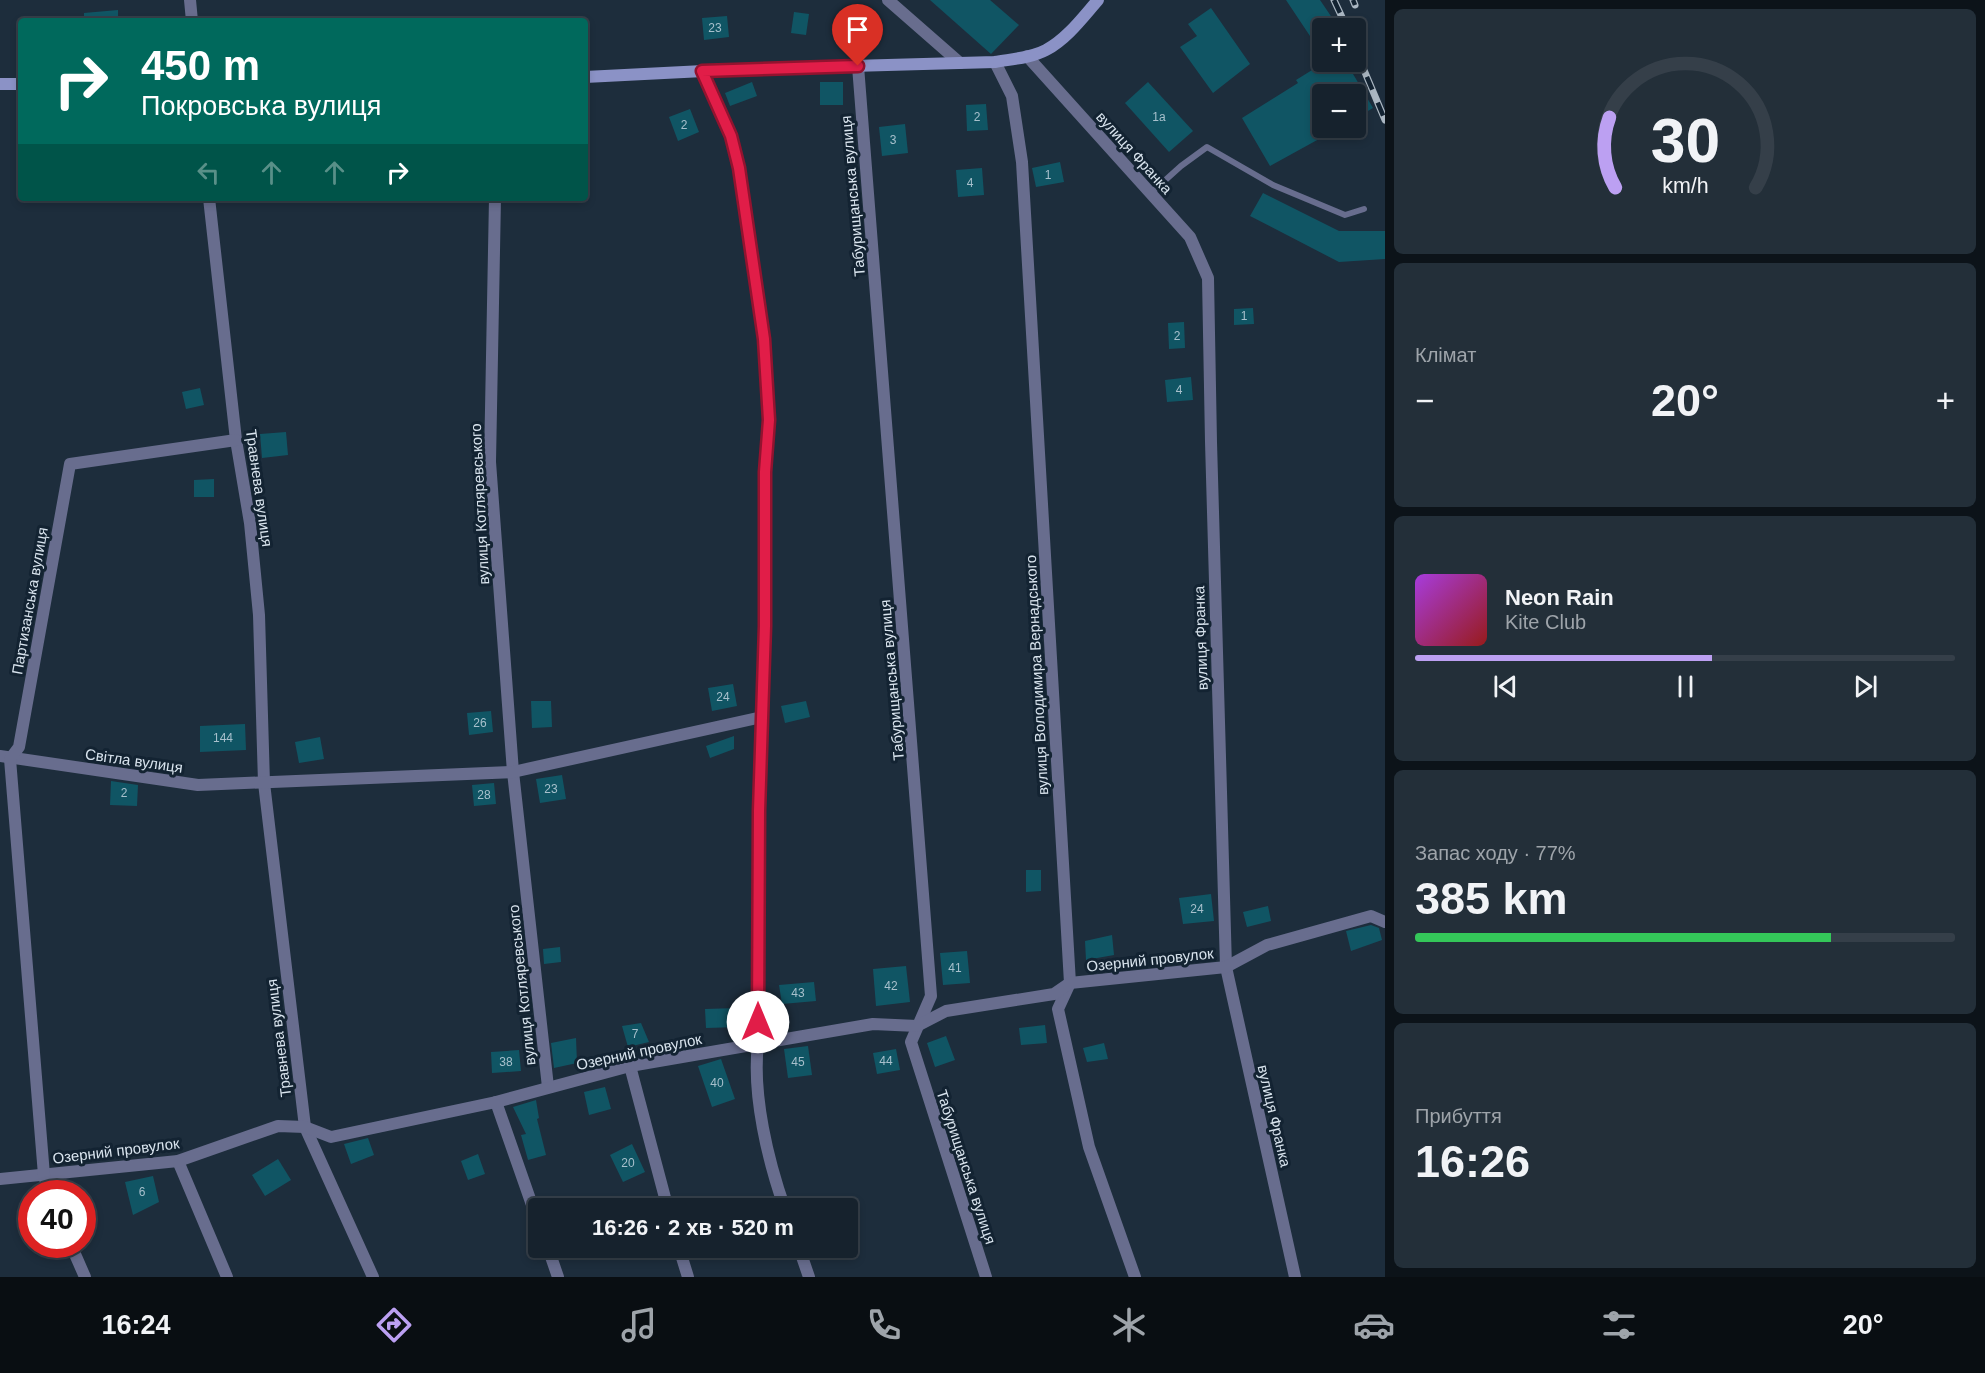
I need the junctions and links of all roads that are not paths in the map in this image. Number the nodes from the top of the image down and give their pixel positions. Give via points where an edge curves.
1 (190, 0) edge
2 (888, 0) edge
3 (1098, 0) edge
4 (192, 18) edge
5 (1027, 56) junction
6 (995, 62) junction
7 (960, 63) junction
8 (858, 66) junction
9 (702, 71) junction
10 (588, 76) edge
11 (0, 84) edge
12 (18, 84) edge
13 (1151, 194) junction
14 (209, 201) edge
15 (495, 201) edge
16 (1364, 209) dead end
17 (236, 440) junction
18 (762, 717) junction
19 (5, 758) edge
20 (513, 772) junction
21 (264, 783) junction
22 (1385, 922) edge
23 (1226, 967) junction
24 (1070, 983) junction
25 (917, 1026) junction
26 (758, 1044) junction
27 (630, 1066) junction
28 (548, 1087) junction
29 (496, 1102) junction
30 (305, 1127) junction
31 (178, 1161) junction
32 (44, 1175) junction
33 (0, 1179) edge
34 (45, 1180) edge
35 (530, 1198) edge
36 (666, 1198) edge
37 (782, 1198) edge
38 (77, 1258) edge
39 (551, 1258) edge
40 (682, 1258) edge
41 (802, 1258) edge
42 (85, 1277) edge
43 (227, 1277) edge
44 (374, 1277) edge
45 (558, 1277) edge
46 (688, 1277) edge
47 (809, 1277) edge
48 (986, 1277) edge
49 (1135, 1277) edge
50 (1295, 1277) edge

1 - 4 street
2 - 7 street
3 - 5 main road via 1047,50
5 - 6 main road
5 - 13 street, вулиця Франка
6 - 7 main road
6 - 24 street, вулиця Володимира Вернадського via 1012,96 1022,162
7 - 8 main road
8 - 9 main road
8 - 25 street, Табурищанська вулиця via 931,996
9 - 10 main road
9 - 18 street via 731,136 739,168 764,339 769,420
11 - 12 main road
13 - 16 lane via 1207,147 1273,185 1345,215
13 - 23 street, вулиця Франка via 1190,237 1208,278
14 - 17 street, Травнева вулиця
15 - 20 street, вулиця Котляревського via 490,462
17 - 19 street, Партизанська вулиця via 70,464 19,747
17 - 21 street, Травнева вулиця via 250,523 258,615
18 - 20 street
18 - 26 street
19 - 21 street, Світла вулиця via 198,785
19 - 32 street, Партизанська вулиця
20 - 21 street
20 - 28 street, вулиця Котляревського
21 - 30 street, Травнева вулиця
22 - 23 street, Озерний провулок via 1371,916 1267,945
23 - 24 street, Озерний провулок
23 - 50 street, вулиця Франка
24 - 25 street, Озерний провулок via 1054,994 946,1011
24 - 49 street, вулиця Володимира Вернадського via 1058,1009 1089,1147
25 - 26 street, Озерний провулок via 873,1024
25 - 48 street, Табурищанська вулиця via 911,1042
26 - 27 street, Озерний провулок
26 - 37 street via 755,1069 761,1117
27 - 28 street, Озерний провулок
27 - 36 street
28 - 29 street, Озерний провулок
29 - 30 street, Озерний провулок via 331,1137
29 - 35 street
30 - 31 street, Озерний провулок via 278,1126
30 - 44 street, Травнева вулиця
31 - 32 street, Озерний провулок
31 - 43 street
32 - 33 street, Озерний провулок
32 - 34 street, Партизанська вулиця
38 - 42 street
39 - 45 street
40 - 46 street
41 - 47 street

